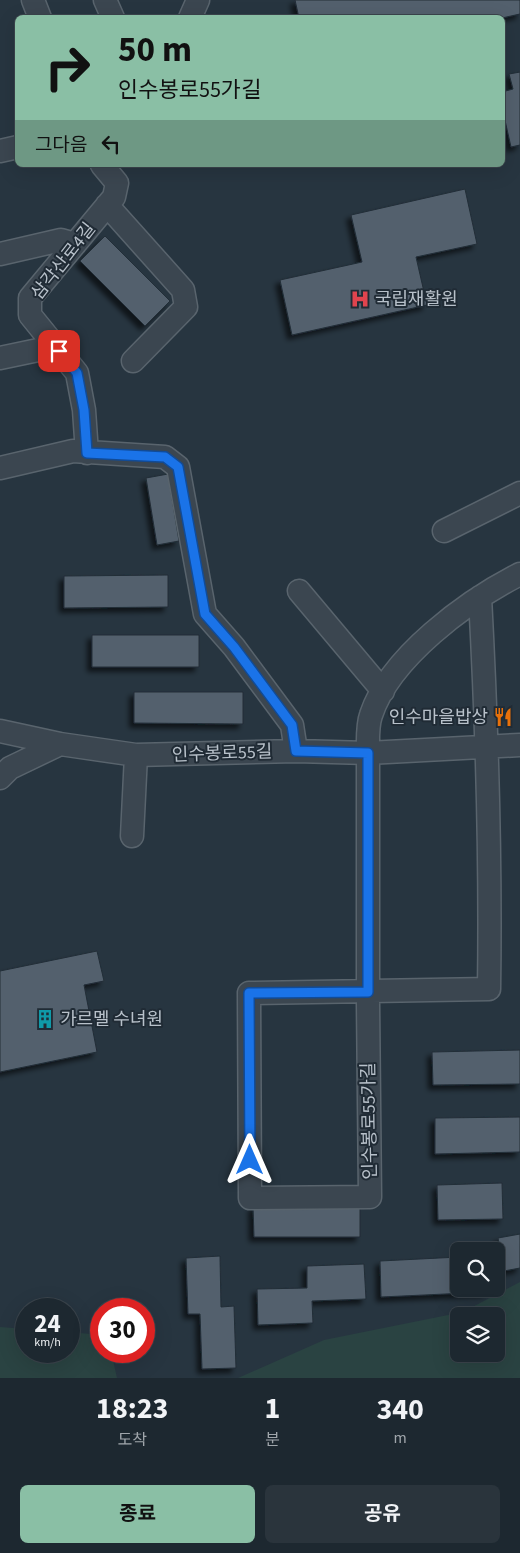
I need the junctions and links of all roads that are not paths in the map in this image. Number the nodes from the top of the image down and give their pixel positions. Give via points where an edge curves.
1 (33, 0) edge
2 (105, 0) edge
3 (198, 0) edge
4 (39, 15) edge
5 (112, 15) edge
6 (191, 15) edge
7 (15, 148) edge
8 (0, 151) edge
9 (104, 167) edge
10 (107, 205) junction
11 (75, 244) junction
12 (0, 254) edge
13 (50, 340) junction
14 (0, 358) edge
15 (133, 361) dead end
16 (87, 453) junction
17 (0, 468) edge
18 (520, 493) edge
19 (444, 531) dead end
20 (520, 574) edge
21 (299, 591) dead end
22 (480, 598) junction
23 (383, 691) junction
24 (0, 731) edge
25 (60, 744) junction
26 (520, 745) edge
27 (488, 747) junction
28 (296, 751) junction
29 (368, 753) junction
30 (136, 755) junction
31 (0, 778) edge
32 (132, 836) dead end
33 (368, 992) junction

1 - 4 street
2 - 5 street
3 - 6 street
7 - 8 street
9 - 10 street, 삼각산로4길 via 117,183 114,197
10 - 11 street, 삼각산로4길
10 - 15 street, 삼각산로4길 via 183,290 186,307
11 - 12 street via 61,240
11 - 13 street, 삼각산로4길 via 30,298 30,315
13 - 14 street via 43,349
13 - 16 street, 삼각산로4길 via 77,373
16 - 17 street via 73,452
16 - 28 street via 165,457 178,467 205,614 292,725
18 - 19 street
20 - 22 street, 인수봉로55가길
21 - 23 street
22 - 23 street, 인수봉로55가길 via 432,633 392,676
22 - 27 street
23 - 29 street, 인수봉로55가길 via 370,716
24 - 25 street, 인수봉로55길
25 - 30 street, 인수봉로55길
25 - 31 street via 10,768
26 - 27 street, 인수봉로55길
27 - 29 street, 인수봉로55길
27 - 33 street, 인수봉로55가길 via 489,989
28 - 29 street, 인수봉로55길
28 - 30 street, 인수봉로55길
29 - 33 street, 인수봉로55가길
30 - 32 street
33 - 33 street, 인수봉로55가길 via 370,1197 250,1198 249,993

